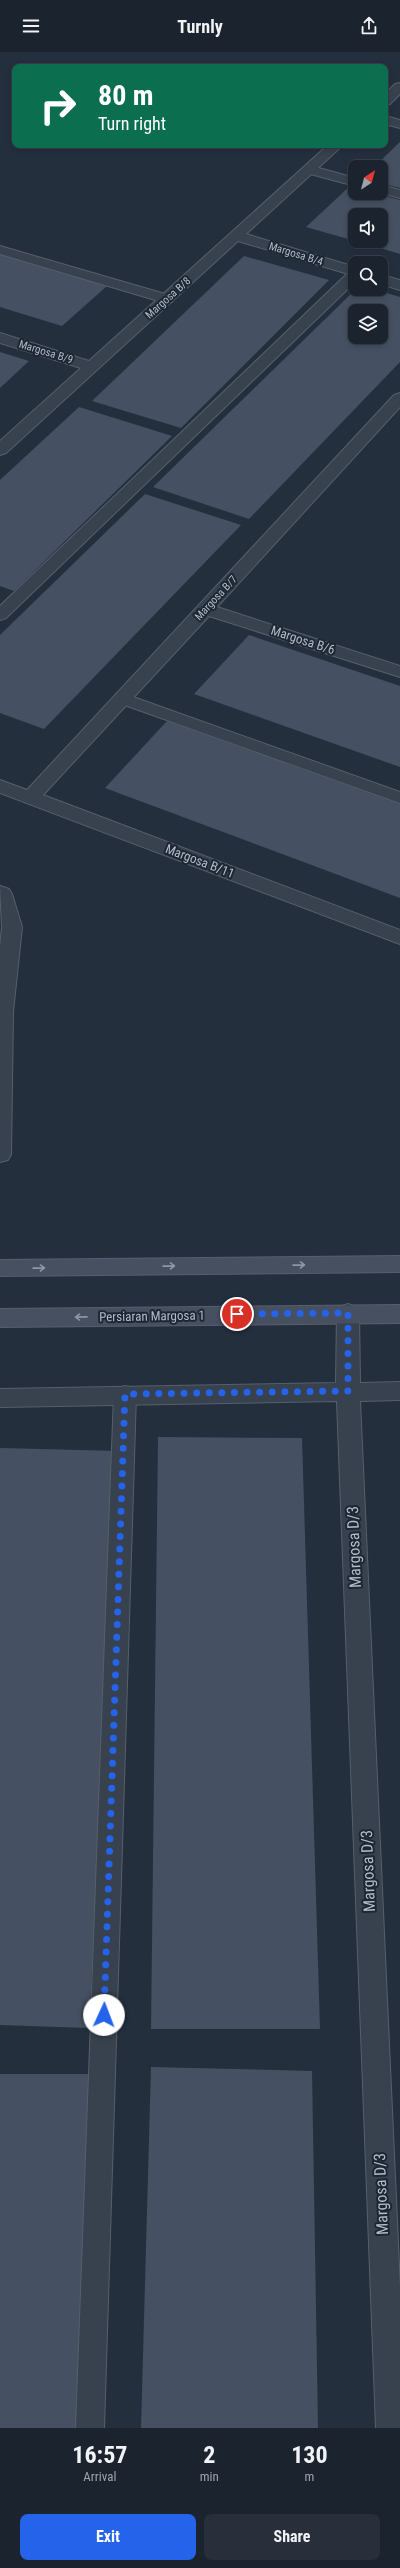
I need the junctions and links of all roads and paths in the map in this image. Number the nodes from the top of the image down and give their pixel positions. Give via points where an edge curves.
1 (400, 87) edge
2 (388, 98) edge
3 (388, 121) edge
4 (400, 124) edge
5 (332, 148) edge
6 (308, 169) junction
7 (348, 180) edge
8 (388, 191) edge
9 (400, 194) edge
10 (236, 236) junction
11 (0, 250) edge
12 (348, 271) edge
13 (348, 280) edge
14 (388, 281) edge
15 (400, 285) edge
16 (167, 299) junction
17 (0, 338) edge
18 (92, 366) junction
19 (400, 398) edge
20 (3, 443) edge
21 (206, 609) junction
22 (0, 615) edge
23 (400, 672) edge
24 (122, 698) junction
25 (0, 786) edge
26 (31, 797) junction
27 (400, 798) edge
28 (0, 893) edge
29 (400, 937) edge
30 (0, 1154) edge
31 (400, 1264) edge
32 (0, 1268) edge
33 (348, 1313) junction
34 (400, 1314) edge
35 (0, 1318) edge
36 (348, 1391) junction
37 (400, 1391) edge
38 (125, 1394) junction
39 (0, 1398) edge
40 (90, 2428) edge
41 (391, 2428) edge

1 - 2 street
3 - 4 street
5 - 6 street, Margosa B/8
6 - 7 lane
6 - 10 street, Margosa B/8
8 - 9 lane
10 - 12 street, Margosa B/4
10 - 16 street, Margosa B/8
11 - 16 lane
13 - 22 lane
14 - 15 street
16 - 18 street, Margosa B/8
17 - 18 street, Margosa B/9
18 - 20 street, Margosa B/8
19 - 21 street, Margosa B/7
21 - 23 street, Margosa B/6
21 - 24 street, Margosa B/7
24 - 26 street, Margosa B/7
24 - 27 lane
25 - 26 street, Margosa B/11
26 - 29 street, Margosa B/11
28 - 30 street via 12,927 3,1012
32 -> 31 street
33 - 34 street, Persiaran Margosa 1
33 -> 35 street, Persiaran Margosa 1
33 - 36 street, Margosa D/3
36 - 37 street
36 - 38 street
36 - 41 street, Margosa D/3
38 - 39 street
38 - 40 lane

